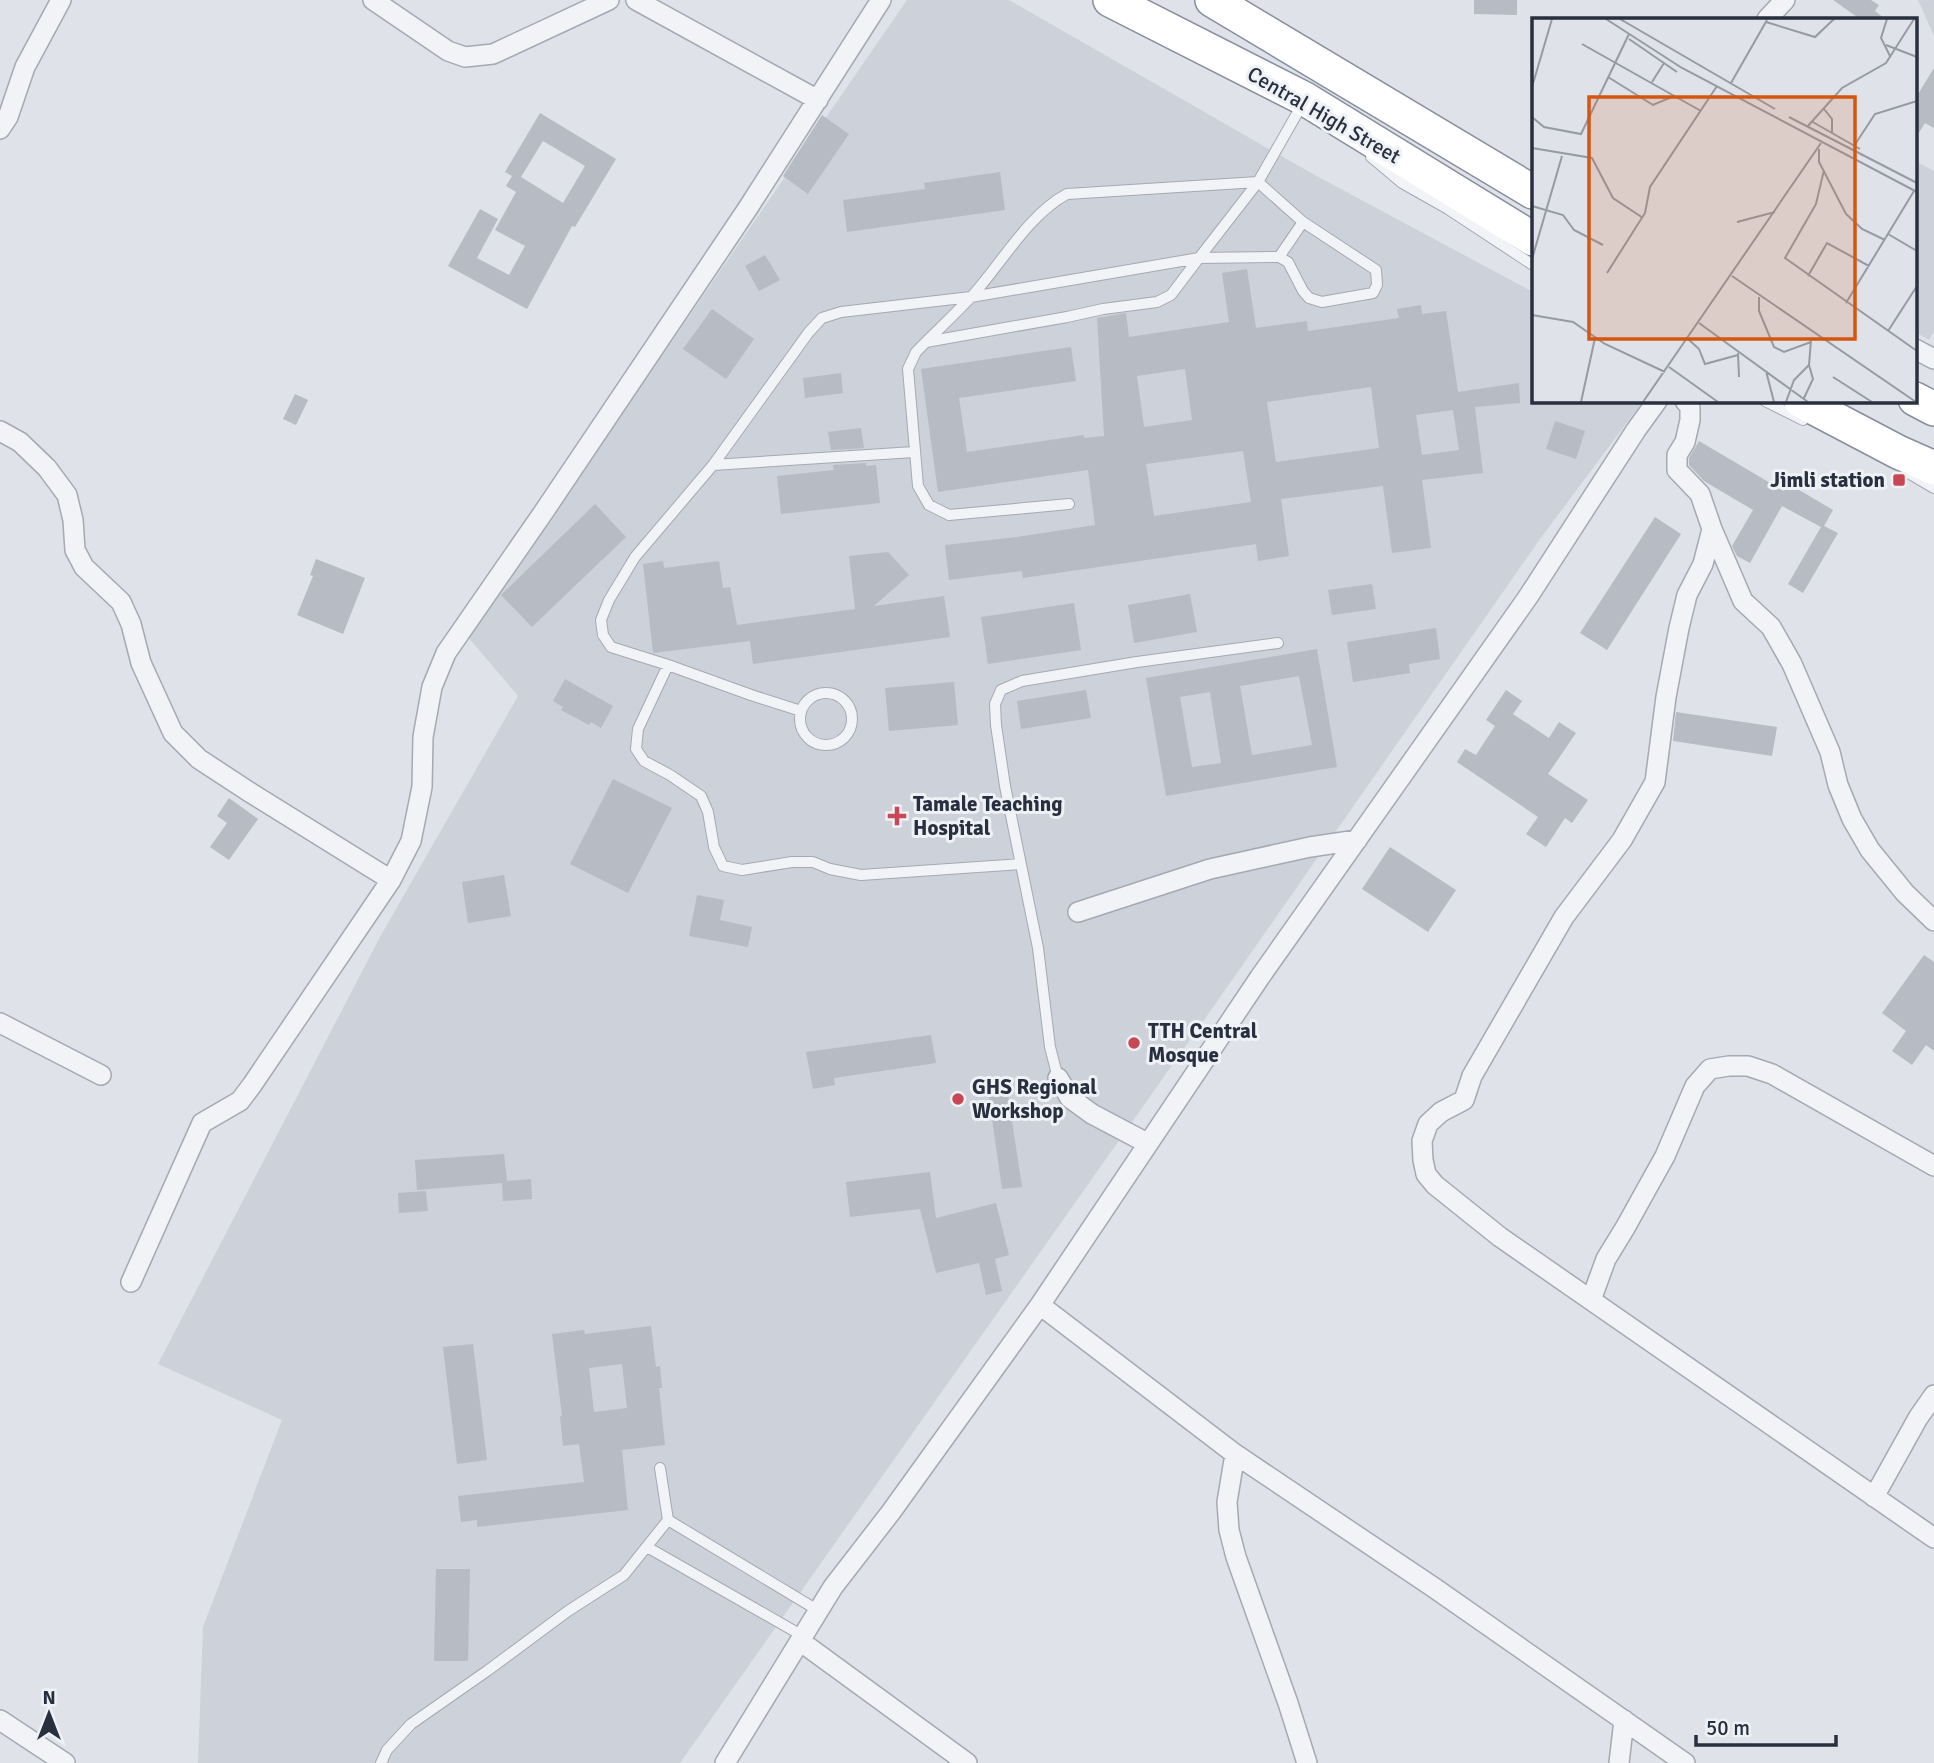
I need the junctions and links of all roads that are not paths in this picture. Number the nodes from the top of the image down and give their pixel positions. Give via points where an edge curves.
1 (61, 0) edge
2 (373, 0) edge
3 (609, 0) edge
4 (636, 0) edge
5 (881, 0) edge
6 (1110, 0) edge
7 (1212, 0) edge
8 (1785, 0) edge
9 (1768, 18) edge
10 (1305, 99) junction
11 (818, 100) junction
12 (0, 129) edge
13 (1358, 141) junction
14 (1258, 182) junction
15 (1532, 191) edge
16 (1304, 222) junction
17 (1532, 238) edge
18 (1279, 257) junction
19 (1199, 258) junction
20 (1532, 264) edge
21 (971, 297) junction
22 (926, 342) junction
23 (1916, 400) edge
24 (1656, 402) edge
25 (1686, 402) edge
26 (1769, 402) edge
27 (1934, 409) edge
28 (1808, 413) edge
29 (0, 431) edge
30 (914, 452) junction
31 (713, 465) junction
32 (1924, 467) edge
33 (1069, 504) dead end
34 (1712, 529) junction
35 (1278, 643) dead end
36 (668, 665) junction
37 (802, 710) junction
38 (1357, 841) junction
39 (1021, 864) junction
40 (391, 880) junction
41 (1078, 912) dead end
42 (1934, 921) edge
43 (0, 1023) edge
44 (101, 1075) dead end
45 (1058, 1078) joint
46 (1147, 1143) junction
47 (1934, 1166) edge
48 (131, 1282) dead end
49 (1591, 1300) junction
50 (1040, 1305) junction
51 (1934, 1395) edge
52 (1236, 1454) junction
53 (660, 1468) dead end
54 (1874, 1497) junction
55 (668, 1520) junction
56 (1934, 1538) edge
57 (647, 1547) junction
58 (819, 1611) junction
59 (802, 1639) junction
60 (0, 1720) edge
61 (1624, 1720) junction
62 (41, 1756) edge
63 (65, 1763) edge
64 (381, 1763) edge
65 (725, 1763) edge
66 (967, 1763) edge
67 (1307, 1763) edge
68 (1619, 1763) edge
69 (1685, 1763) edge

1 - 12 street
2 - 3 street via 448,51 465,57 493,54
4 - 11 street
5 - 11 street
6 - 10 highway, Central High Street
7 - 15 highway, Central High Street
8 - 9 street
10 - 13 highway, Central High Street
10 - 14 lane
11 - 40 street via 446,653 432,687 423,737 422,788 411,841
13 - 17 highway, Central High Street
13 - 20 lane via 1402,183
14 - 16 lane
14 - 19 lane
14 - 21 lane via 1067,194 1039,215
16 - 18 lane
16 - 18 lane via 1376,270 1373,293 1322,302 1309,298 1288,262
18 - 19 lane
19 - 21 lane
19 - 22 lane via 1171,295 1157,302
21 - 22 lane
21 - 31 lane via 822,318
22 - 30 lane via 908,369
23 - 27 highway
24 - 38 street via 1528,597
25 - 34 street via 1690,419 1677,456 1678,470 1700,494
26 - 28 lane
28 - 32 highway
29 - 40 street via 20,442 67,495 75,550 84,567 121,602 141,663 173,733 199,759
30 - 31 lane
30 - 33 lane via 918,486 929,505 949,515
31 - 36 lane via 635,557 601,620 611,647
34 - 42 street via 1743,601 1771,626 1792,664 1852,819 1870,850
34 - 49 street via 1679,628 1655,782 1622,840 1564,917 1472,1076 1464,1100 1427,1124 1422,1141 1426,1174 1435,1185
35 - 39 lane via 1022,681 1001,690 995,704 996,725
36 - 37 lane
36 - 39 lane via 638,729 636,749 645,761 701,796 723,866 742,870 813,862 860,875
37 - 37 lane via 800,724 815,743 831,745 850,731 849,707 838,696 814,696
38 - 41 street via 1210,869
38 - 46 street
39 - 45 lane
40 - 48 street via 240,1101 202,1123
43 - 44 street
45 - 46 street via 1070,1098
46 - 50 street
47 - 49 street via 1772,1074 1748,1066 1710,1069 1695,1086 1665,1156 1606,1259
49 - 54 street
50 - 52 street
50 - 58 street
51 - 54 street
52 - 61 street
52 - 67 street via 1227,1502 1229,1530
53 - 55 lane
54 - 56 street
55 - 57 lane
55 - 58 lane
57 - 59 lane
57 - 64 lane via 624,1575 411,1724
58 - 59 street
59 - 65 street
59 - 66 street
60 - 62 street
61 - 68 street
61 - 69 street
62 - 63 street

